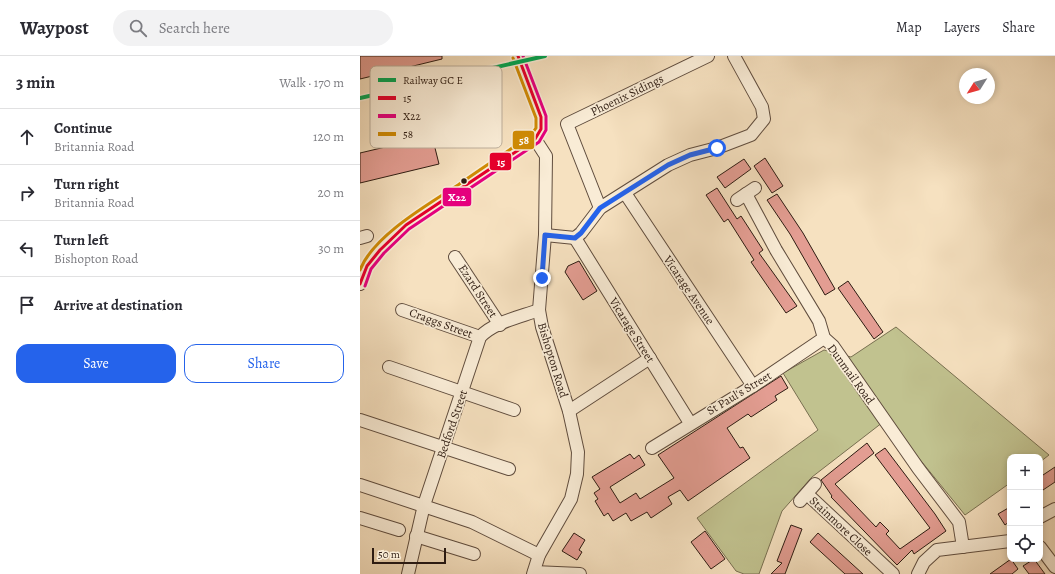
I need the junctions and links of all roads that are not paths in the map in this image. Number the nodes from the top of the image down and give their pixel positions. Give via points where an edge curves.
1 (518, 56) edge
2 (708, 56) edge
3 (734, 56) edge
4 (535, 139) junction
5 (624, 193) junction
6 (746, 194) dead end
7 (600, 208) junction
8 (545, 235) junction
9 (575, 238) junction
10 (455, 257) dead end
11 (360, 284) edge
12 (402, 310) dead end
13 (539, 310) junction
14 (500, 324) junction
15 (480, 337) junction
16 (824, 338) junction
17 (650, 358) junction
18 (389, 367) dead end
19 (752, 386) junction
20 (463, 391) junction
21 (514, 410) dead end
22 (568, 411) junction
23 (360, 420) edge
24 (690, 423) junction
25 (444, 448) junction
26 (652, 448) dead end
27 (509, 469) dead end
28 (815, 484) dead end
29 (360, 488) edge
30 (424, 505) junction
31 (1055, 509) edge
32 (1043, 516) edge
33 (360, 518) edge
34 (399, 530) dead end
35 (416, 536) junction
36 (1007, 541) edge
37 (963, 547) junction
38 (1043, 551) edge
39 (474, 554) dead end
40 (539, 555) junction
41 (1055, 567) edge
42 (534, 573) edge
43 (408, 574) edge
44 (580, 574) edge
45 (893, 574) edge
46 (918, 574) edge

1 - 4 street via 541,117 541,129
2 - 7 street, Phoenix Sidings via 567,124
3 - 5 street via 762,107 764,120 756,131 668,165
4 - 8 street, Bishopton Road via 546,156
4 - 11 street via 406,225 367,266
5 - 7 street
5 - 19 street, Vicarage Avenue
6 - 16 street, Dunmail Road via 819,321
7 - 9 street
8 - 9 street
8 - 13 street, Bishopton Road
9 - 17 street, Vicarage Street
10 - 14 street, Ezard Street
12 - 15 street, Craggs Street
13 - 14 street
13 - 22 street, Bishopton Road via 546,342
14 - 15 street
15 - 20 street, Bedford Street
16 - 19 street, St Paul's Street
16 - 37 street, Dunmail Road via 833,346 957,520
17 - 22 street
17 - 24 street, Vicarage Street
18 - 20 street
19 - 24 street, St Paul's Street
20 - 21 street
20 - 25 street, Bedford Street
22 - 40 street, Bishopton Road via 578,452 577,474 571,499
23 - 25 street
24 - 26 street, St Paul's Street
25 - 27 street
25 - 30 street, Bedford Street
28 - 45 street, Stainmore Close via 803,497
29 - 30 street
30 - 35 street, Bedford Street
30 - 40 street via 469,520
31 - 32 street
33 - 34 street
35 - 39 street
35 - 43 street, Bedford Street
36 - 37 street
37 - 46 street via 937,550 924,562
38 - 41 street
40 - 42 street, Bishopton Road
42 - 44 street

